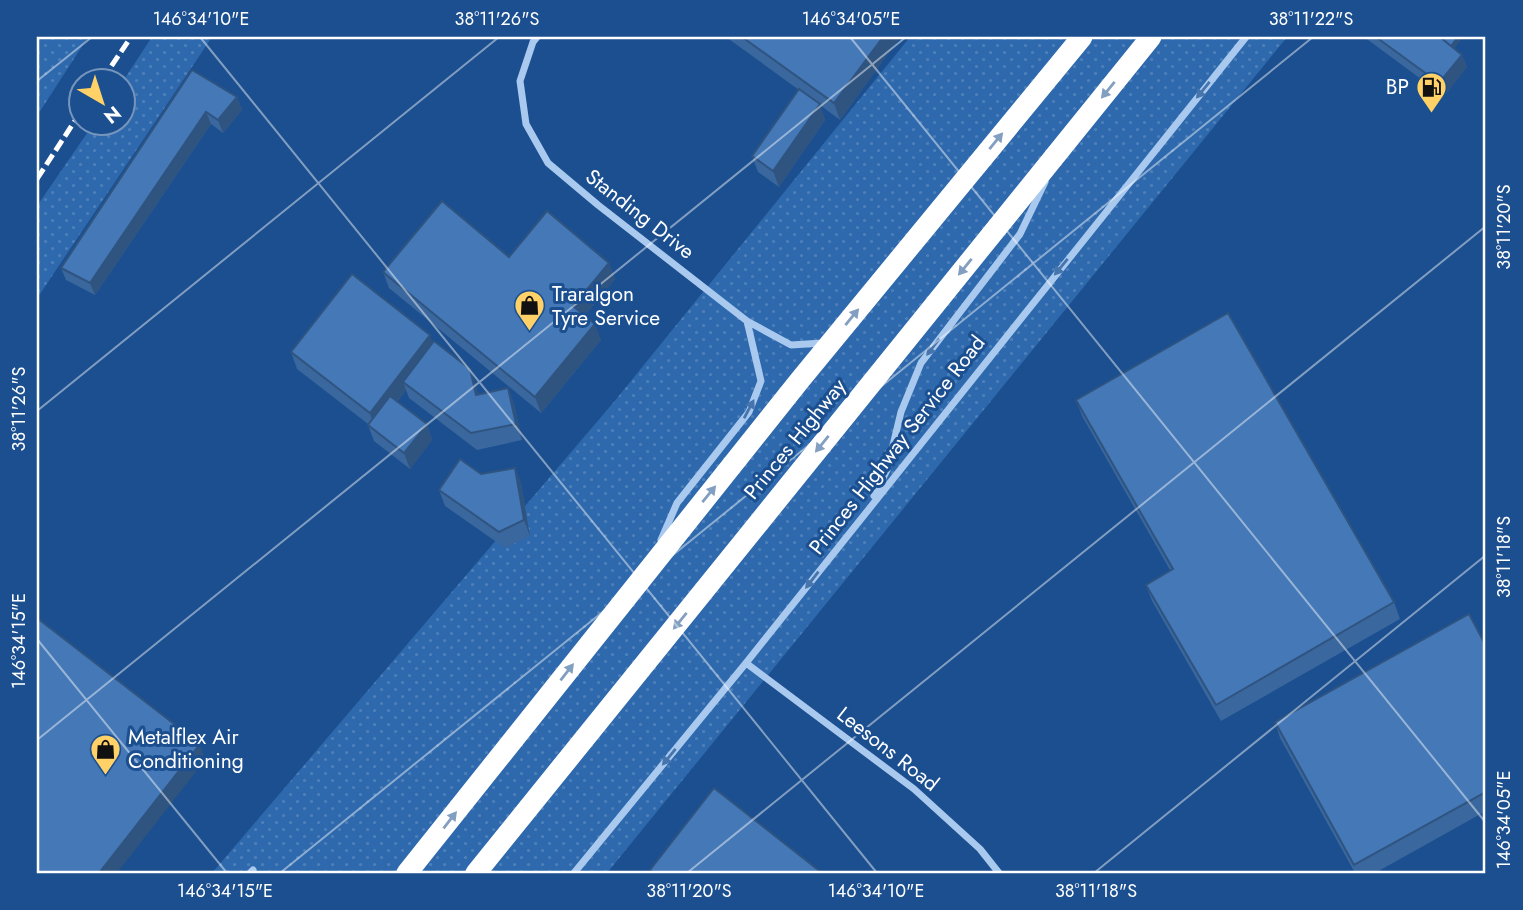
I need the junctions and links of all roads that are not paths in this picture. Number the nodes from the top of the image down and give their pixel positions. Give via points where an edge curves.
1 (537, 37) edge
2 (1082, 37) edge
3 (1151, 37) edge
4 (1246, 37) edge
5 (1062, 147) junction
6 (747, 321) junction
7 (830, 343) junction
8 (865, 513) junction
9 (649, 569) junction
10 (746, 663) junction
11 (407, 873) edge
12 (476, 873) edge
13 (574, 873) edge
14 (999, 873) edge

1 - 6 street, Standing Drive via 520,81 526,124 548,163
7 -> 2 highway, Princes Highway
3 -> 5 highway, Princes Highway
4 -> 8 street, Princes Highway Service Road
5 -> 8 street via 1020,234 921,363 901,412 887,470
5 -> 12 highway, Princes Highway
6 - 7 street, Standing Drive via 791,345
9 -> 6 street via 677,503 749,412 761,381
9 -> 7 highway, Princes Highway
8 -> 10 street, Princes Highway Service Road
11 -> 9 highway, Princes Highway
10 -> 13 street, Princes Highway Service Road
10 - 14 street, Leesons Road via 914,789 980,849

